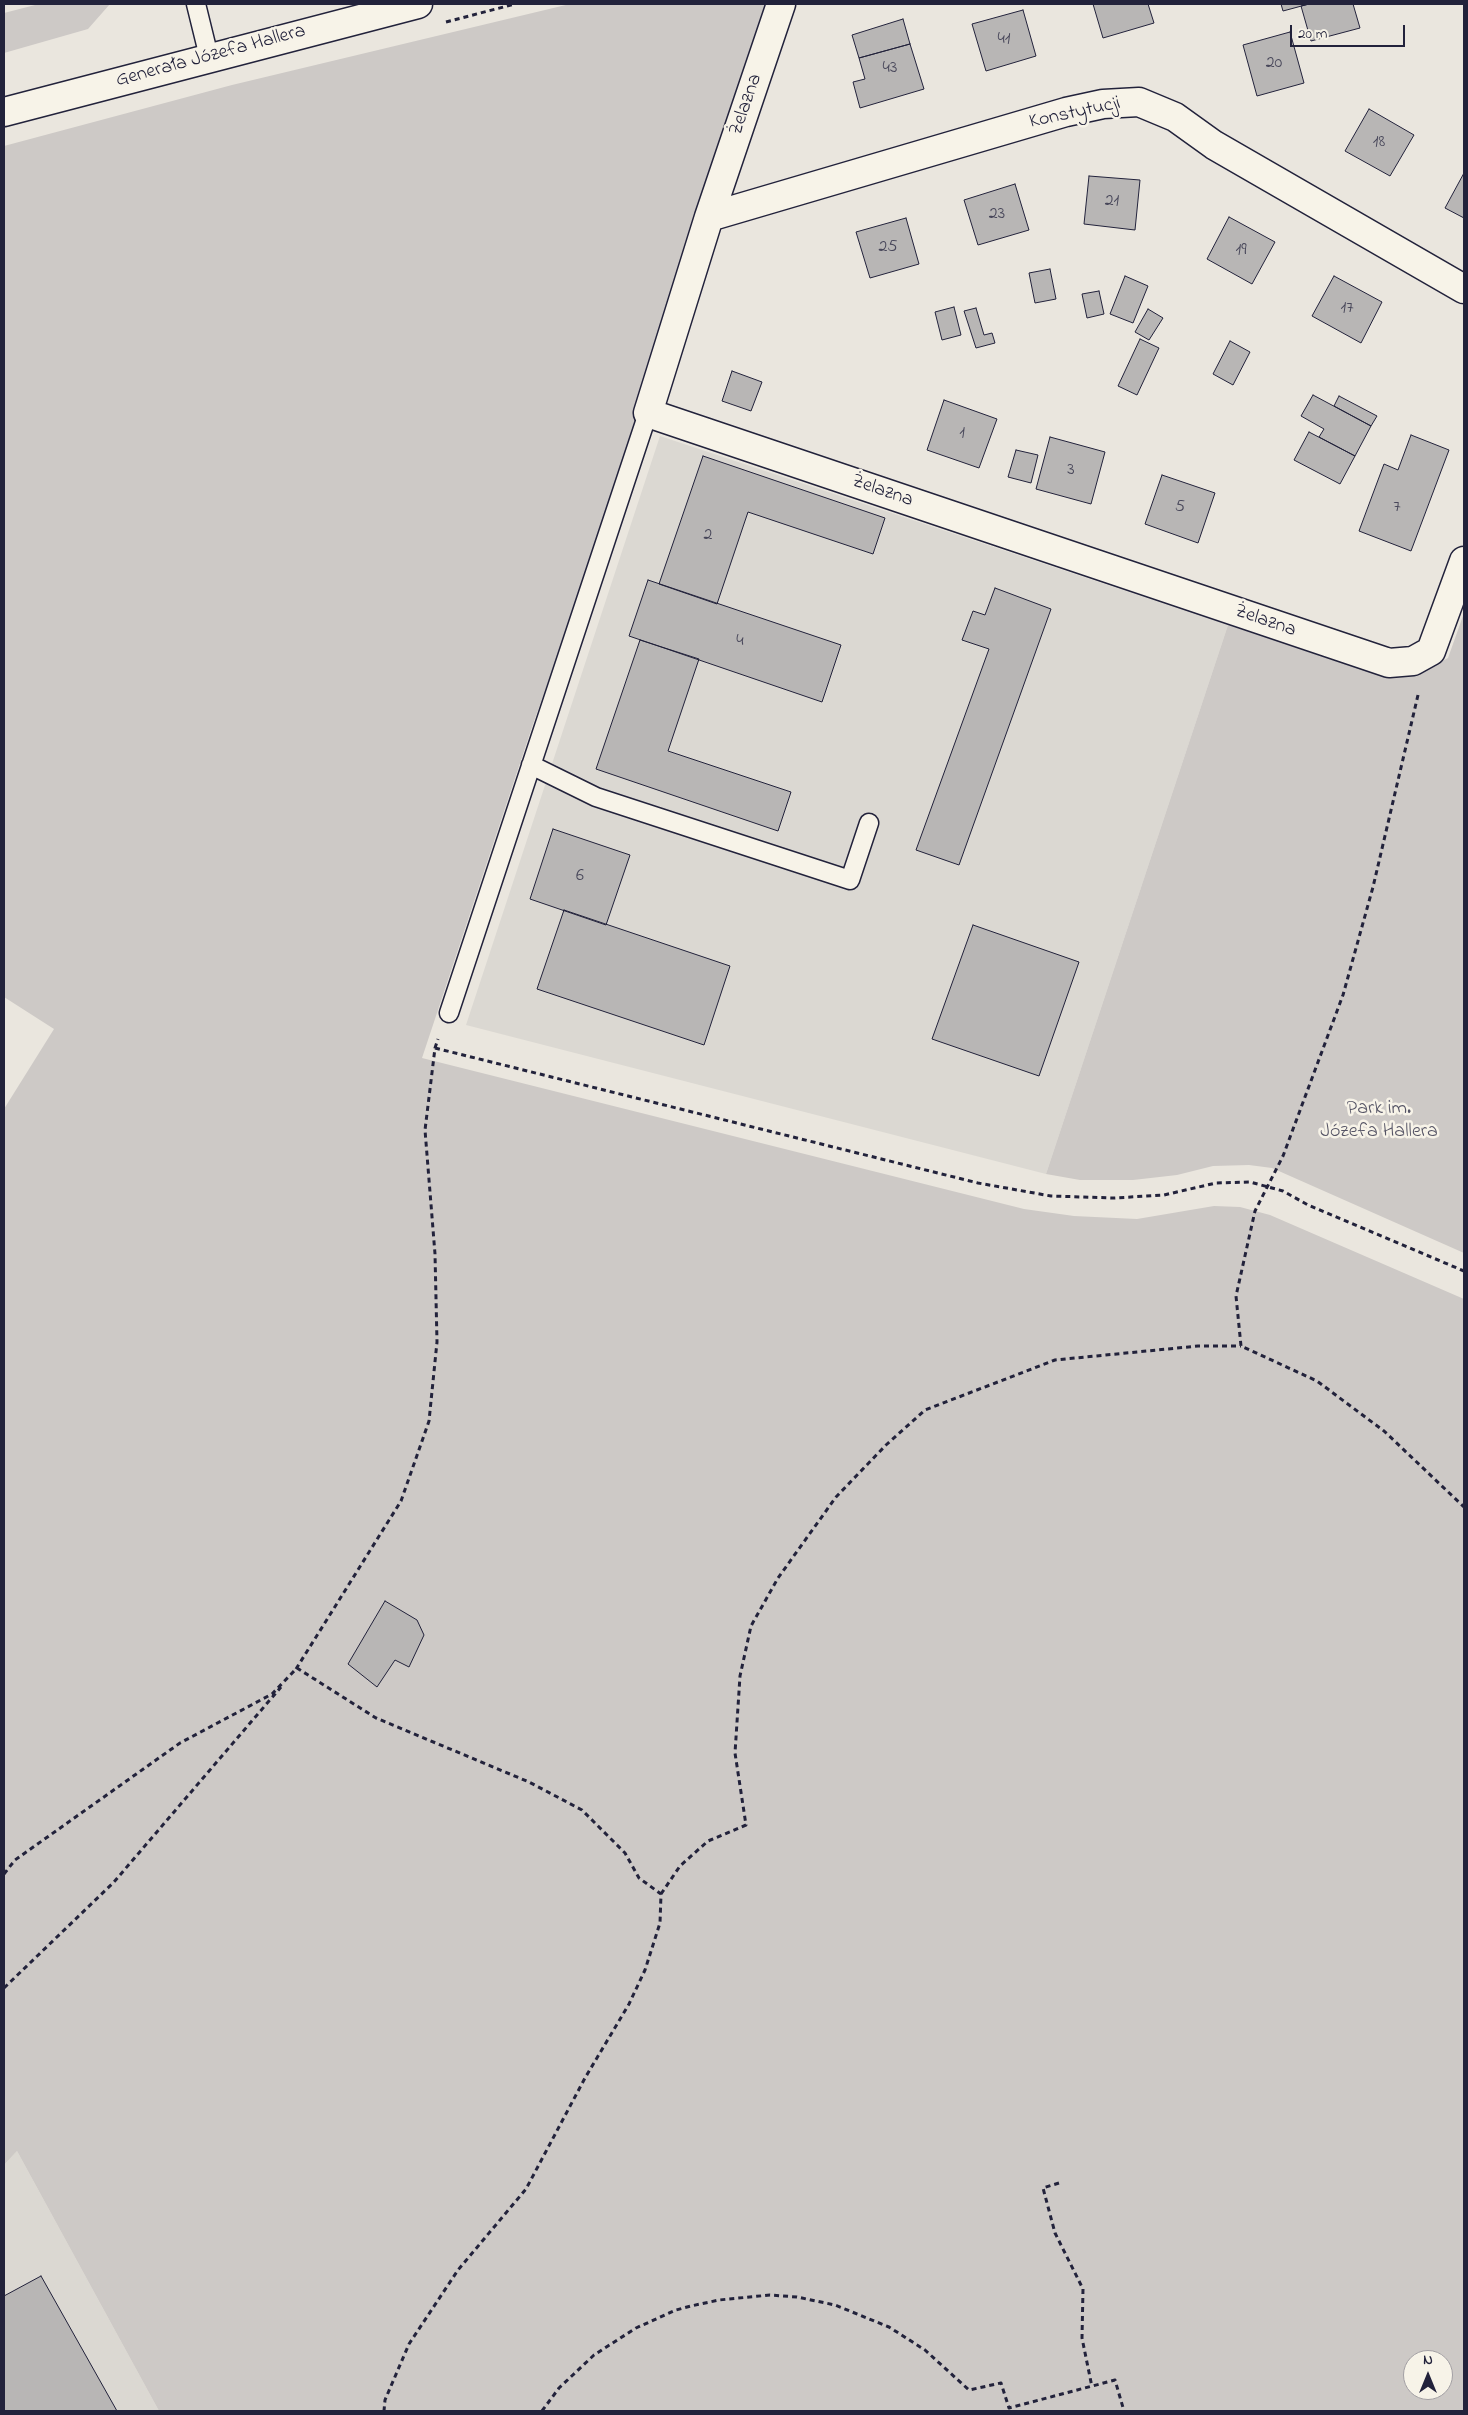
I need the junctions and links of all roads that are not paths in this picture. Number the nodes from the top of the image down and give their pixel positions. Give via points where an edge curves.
1 (196, 4) edge
2 (418, 4) edge
3 (781, 4) edge
4 (209, 57) junction
5 (4, 112) edge
6 (709, 217) junction
7 (1464, 289) edge
8 (648, 413) junction
9 (1464, 561) edge
10 (531, 765) junction
11 (869, 823) dead end
12 (449, 1013) road end

1 - 4 lane
2 - 4 street, Generała Józefa Hallera
3 - 6 street, Żelazna
4 - 5 street, Generała Józefa Hallera
6 - 7 street, Konstytucji via 1066,112 1104,104 1139,102 1174,117 1214,145
6 - 8 street, Żelazna
8 - 9 street, Żelazna via 1389,663 1413,661 1432,651
8 - 10 lane
10 - 11 lane via 596,797 850,880
10 - 12 lane

